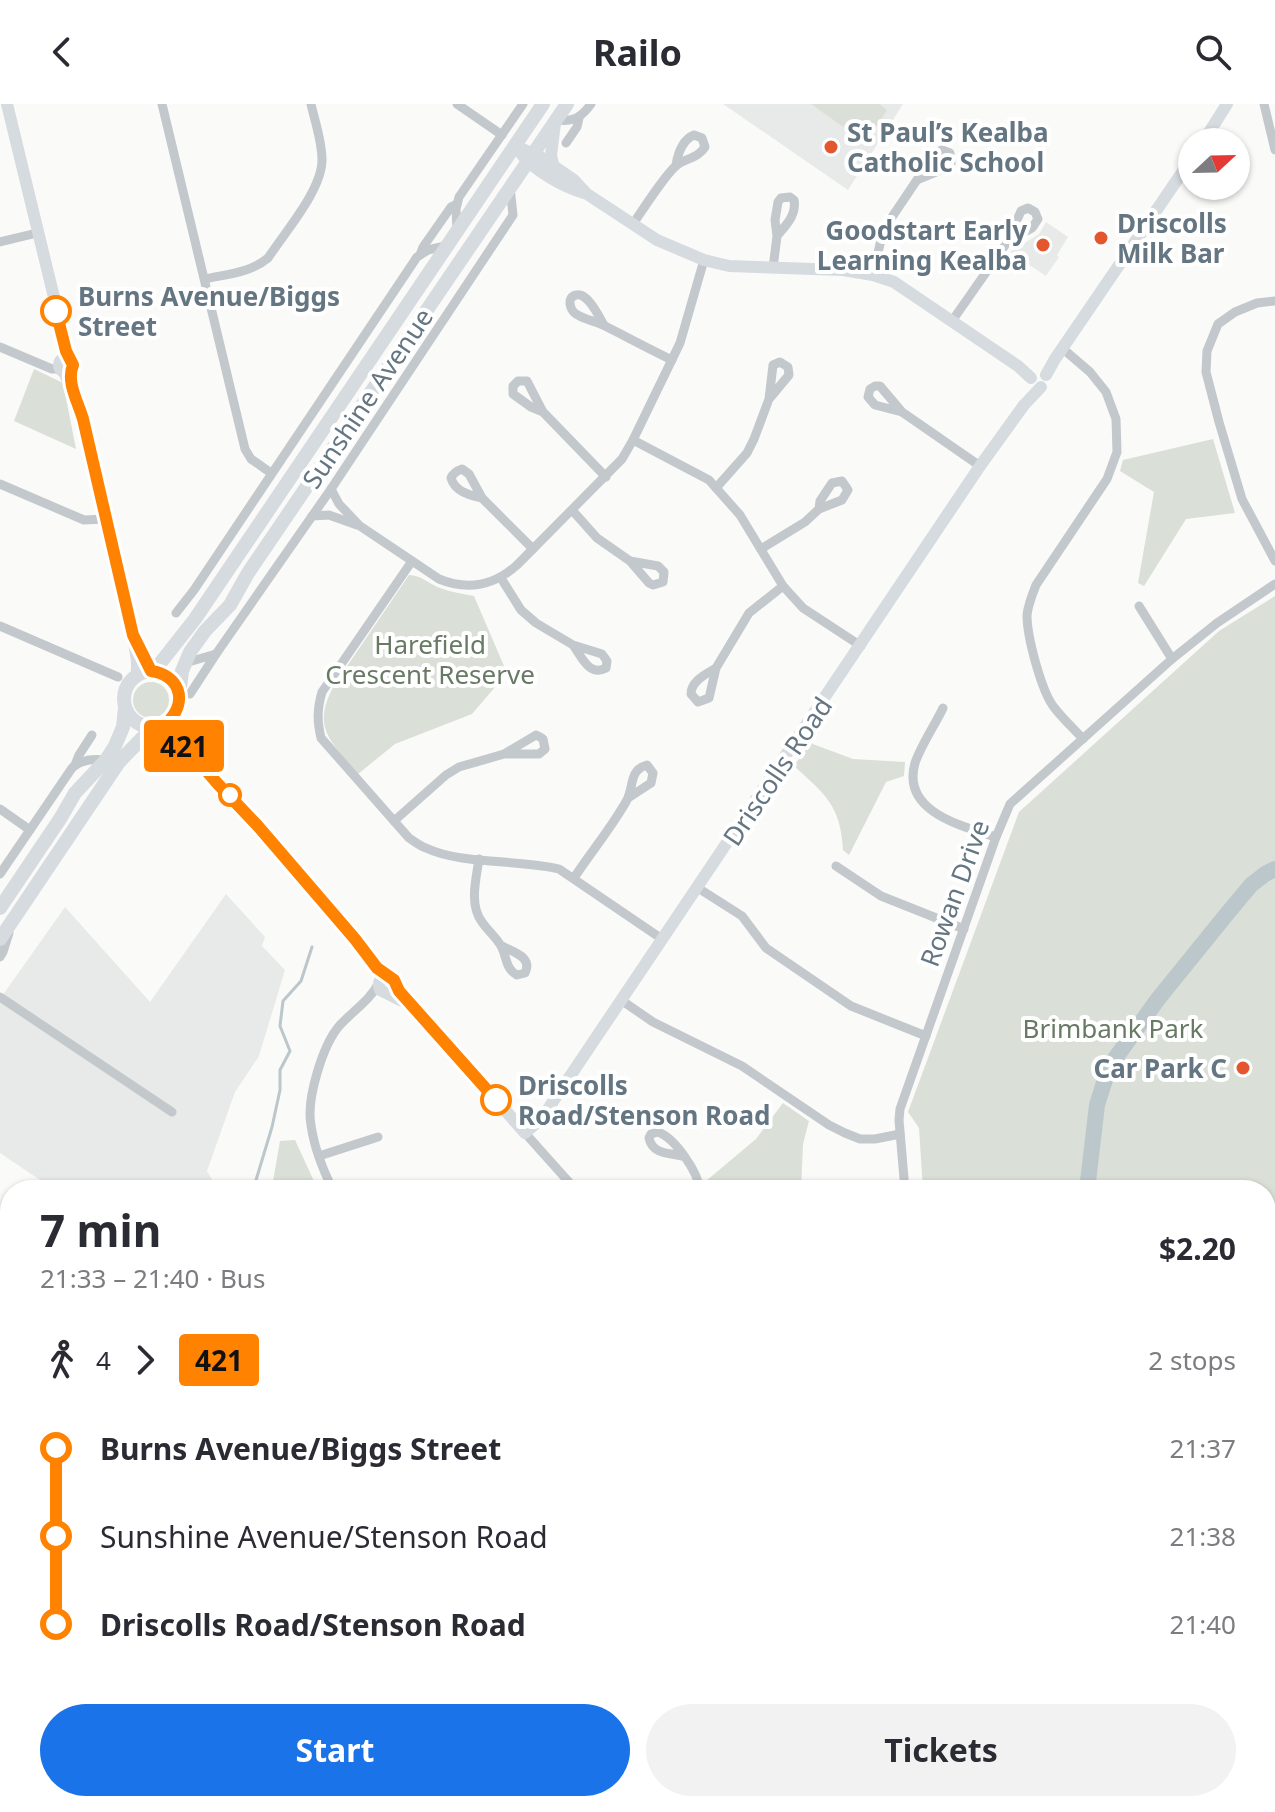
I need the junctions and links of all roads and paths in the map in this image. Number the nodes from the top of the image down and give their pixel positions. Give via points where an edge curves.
1 (162, 104) edge
2 (311, 104) edge
3 (457, 104) edge
4 (523, 104) edge
5 (543, 104) edge
6 (567, 104) edge
7 (591, 104) edge
8 (1226, 107) edge
9 (1264, 107) edge
10 (5, 109) edge
11 (579, 118) junction
12 (556, 120) junction
13 (1212, 128) edge
14 (502, 135) junction
15 (566, 143) dead end
16 (515, 146) junction
17 (1275, 150) edge
18 (530, 157) junction
19 (553, 165) junction
20 (676, 165) dead end
21 (1178, 178) edge
22 (919, 179) dead end
23 (510, 187) junction
24 (587, 194) junction
25 (457, 204) junction
26 (633, 224) junction
27 (37, 233) junction
28 (777, 236) dead end
29 (453, 239) junction
30 (1008, 241) dead end
31 (0, 242) edge
32 (420, 255) junction
33 (704, 260) junction
34 (773, 268) junction
35 (873, 275) junction
36 (205, 279) junction
37 (1275, 301) edge
38 (952, 321) junction
39 (604, 325) dead end
40 (0, 347) edge
41 (1058, 354) junction
42 (672, 360) junction
43 (64, 366) junction
44 (1037, 378) junction
45 (769, 399) dead end
46 (543, 412) dead end
47 (902, 412) dead end
48 (633, 440) junction
49 (980, 466) junction
50 (271, 473) junction
51 (606, 477) junction
52 (0, 484) edge
53 (716, 488) junction
54 (331, 489) junction
55 (482, 498) dead end
56 (819, 509) dead end
57 (572, 510) junction
58 (312, 516) junction
59 (105, 519) junction
60 (360, 526) junction
61 (533, 549) junction
62 (761, 549) junction
63 (412, 561) junction
64 (630, 561) dead end
65 (1275, 561) edge
66 (501, 578) junction
67 (1275, 584) edge
68 (783, 586) junction
69 (194, 590) junction
70 (1139, 606) dead end
71 (176, 613) dead end
72 (195, 619) junction
73 (0, 626) edge
74 (573, 645) dead end
75 (861, 646) junction
76 (216, 654) junction
77 (1172, 659) junction
78 (185, 663) junction
79 (716, 668) dead end
80 (147, 673) junction
81 (118, 677) dead end
82 (185, 695) junction
83 (125, 708) junction
84 (943, 708) dead end
85 (160, 725) junction
86 (92, 735) dead end
87 (1083, 739) junction
88 (504, 754) dead end
89 (106, 760) junction
90 (75, 765) junction
91 (628, 798) dead end
92 (0, 809) edge
93 (394, 821) junction
94 (30, 830) junction
95 (996, 837) junction
96 (479, 859) junction
97 (836, 866) dead end
98 (0, 874) edge
99 (574, 878) junction
100 (698, 888) junction
101 (0, 908) edge
102 (12, 922) junction
103 (964, 929) junction
104 (0, 939) edge
105 (662, 939) junction
106 (502, 946) dead end
107 (0, 957) edge
108 (385, 985) junction
109 (0, 997) edge
110 (621, 1000) junction
111 (926, 1036) junction
112 (172, 1112) dead end
113 (525, 1133) junction
114 (900, 1134) junction
115 (378, 1137) dead end
116 (319, 1156) junction
117 (682, 1156) dead end
118 (329, 1180) edge
119 (567, 1180) edge
120 (697, 1180) edge
121 (904, 1180) edge

1 - 36 street
2 - 36 street via 322,162 314,190 268,258 251,269
3 - 14 street
4 - 14 street
5 - 16 main road, Sunshine Avenue
6 - 12 main road, Sunshine Avenue
7 - 11 street
8 - 13 street
9 - 17 street
10 - 27 street
11 - 12 street
11 - 15 street
12 - 18 main road, Sunshine Avenue
12 - 19 street
14 - 25 street
16 - 18 street
16 - 29 main road, Sunshine Avenue
18 - 19 street
18 - 23 main road, Sunshine Avenue
18 - 24 street via 570,189
19 - 24 street
20 - 26 street
21 - 41 street
22 - 35 street via 886,226
23 - 54 street via 513,215
23 - 78 main road, Sunshine Avenue via 230,605 200,637
24 - 26 street
25 - 29 street
25 - 32 street
26 - 33 street
27 - 31 street
27 - 43 street via 63,338
28 - 34 street
29 - 32 street
29 - 72 main road, Sunshine Avenue
30 - 38 street
32 - 50 street
33 - 34 street
33 - 42 street
34 - 35 street
35 - 38 street via 894,282
36 - 50 street via 245,449
37 - 65 street via 1257,303 1218,324 1207,351 1206,372 1242,499
38 - 44 street
39 - 42 street
40 - 43 street via 52,369
41 - 44 street
41 - 87 street via 1090,372 1106,392 1118,436 1107,479 1036,585 1027,616 1045,693
42 - 48 street
43 - 59 street via 83,419
44 - 49 street, Driscolls Road
45 - 53 street via 747,453
46 - 51 street
47 - 49 street
48 - 51 street
48 - 53 street
49 - 75 street, Driscolls Road
50 - 69 street
51 - 57 street
52 - 59 street via 84,520
53 - 62 street
54 - 58 street
54 - 60 street
55 - 61 street
56 - 62 street
57 - 61 street
57 - 64 street via 597,538
58 - 60 street, Sunshine Avenue via 329,515
58 - 76 street
59 - 80 street via 137,661
60 - 63 street
61 - 66 street
62 - 68 street
63 - 66 street via 449,583 472,586
63 - 93 street via 317,707 321,738
66 - 74 street via 521,610
67 - 77 street, Rowan Drive
68 - 75 street via 803,608
68 - 79 street via 749,613
69 - 71 street
69 - 72 street
70 - 77 street
72 - 80 main road, Sunshine Avenue
73 - 81 street
75 - 100 street, Driscolls Road
76 - 78 street
76 - 82 street
77 - 87 street, Rowan Drive
78 - 82 main road, Sunshine Avenue via 180,680
80 - 82 main road via 171,679
80 - 83 main road via 129,683
82 - 85 main road
83 - 85 main road via 139,724
83 - 89 main road via 121,733
84 - 95 street via 916,762 917,792 939,817
85 - 102 main road via 119,762
85 - 108 street via 172,731 251,818 368,955
86 - 90 street
87 - 95 street, Rowan Drive via 1010,804
88 - 93 street via 459,767
89 - 90 street
89 - 101 main road via 78,789
90 - 94 street
91 - 99 street
92 - 94 street
93 - 96 street via 426,849
94 - 98 street
95 - 103 street, Rowan Drive
96 - 99 street via 540,864
96 - 106 street via 479,919
97 - 103 street via 881,896
99 - 105 street
100 - 105 street, Driscolls Road
100 - 111 street via 742,916 766,948 851,1006
102 - 104 main road
102 - 107 street
103 - 111 street, Rowan Drive
105 - 110 street, Driscolls Road
108 - 113 street via 413,1006
108 - 116 street via 340,1025 322,1056 310,1111
109 - 112 street
110 - 113 street, Driscolls Road via 542,1118
110 - 114 street via 742,1066 845,1133 860,1139
111 - 114 street, Rowan Drive via 900,1109
113 - 119 street
114 - 121 street, Rowan Drive
115 - 116 street
116 - 118 street
117 - 120 street

